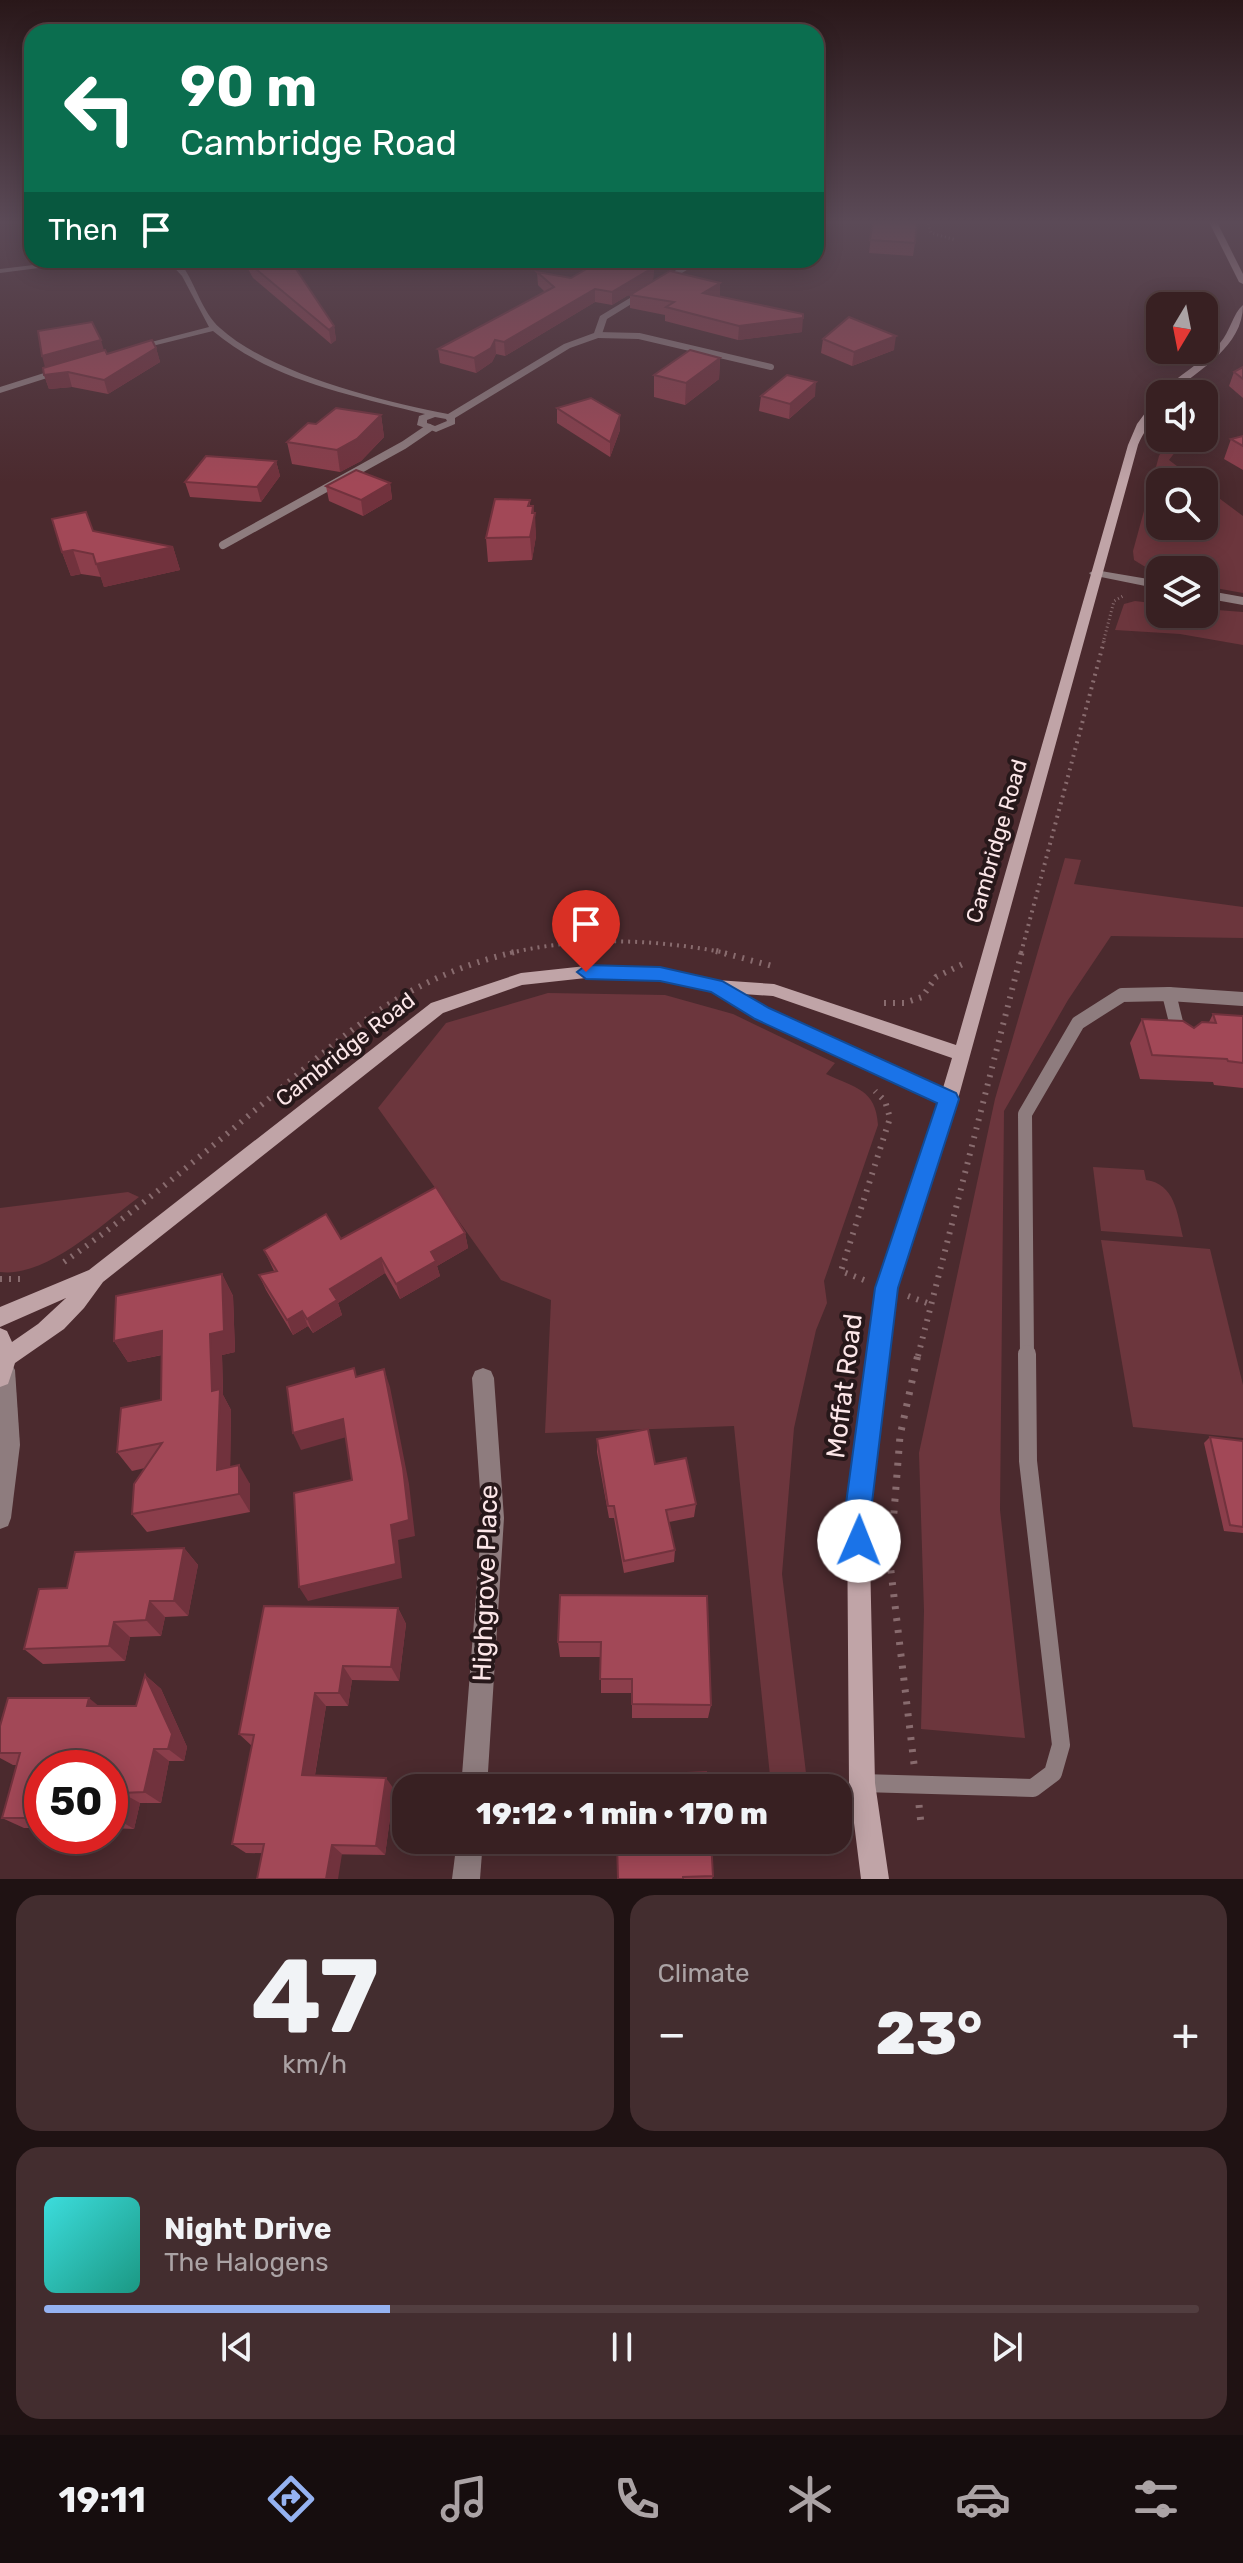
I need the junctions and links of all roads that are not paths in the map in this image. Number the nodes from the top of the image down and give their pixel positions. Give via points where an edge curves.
1 (200, 308) edge
2 (620, 308) edge
3 (1243, 308) edge
4 (215, 328) junction
5 (598, 335) junction
6 (128, 351) edge
7 (74, 367) edge
8 (771, 367) dead end
9 (1183, 380) edge
10 (0, 390) edge
11 (389, 404) junction
12 (437, 414) junction
13 (450, 417) junction
14 (1146, 418) edge
15 (424, 425) junction
16 (223, 545) dead end
17 (1095, 573) junction
18 (1146, 582) edge
19 (1218, 597) edge
20 (1243, 601) edge
21 (716, 986) junction
22 (1169, 994) junction
23 (1243, 999) edge
24 (1180, 1042) edge
25 (962, 1054) junction
26 (949, 1099) junction
27 (96, 1276) junction
28 (0, 1317) edge
29 (2, 1360) edge
30 (483, 1378) dead end
31 (0, 1518) edge
32 (475, 1774) edge
33 (862, 1783) junction
34 (469, 1854) edge
35 (466, 1879) edge
36 (875, 1879) edge

1 - 4 street
2 - 5 street via 603,318
3 - 9 main road via 1234,335
4 - 6 street
4 - 11 street via 266,360
5 - 8 lane via 639,336
5 - 13 street via 567,346
7 - 10 street
11 - 12 street
11 - 15 street
12 - 13 street
12 - 15 street via 424,417
13 - 15 street via 449,425
14 - 17 main road, Cambridge Road via 1133,445
15 - 16 lane via 404,445
17 - 18 street
17 - 25 main road, Cambridge Road
19 - 20 street
21 - 25 main road, Cambridge Road via 774,990
21 - 26 main road, Cambridge Road via 762,1013
21 - 27 main road, Cambridge Road via 660,974 586,972 521,979 437,1008
22 - 23 lane
22 - 24 lane
22 - 33 lane via 1122,995 1078,1023 1025,1114 1028,1461 1061,1745 1053,1773 1033,1788
25 - 26 main road, Moffat Road
26 - 33 main road, Moffat Road via 886,1288 882,1318 858,1511
27 - 28 main road, Cambridge Road
27 - 29 main road, Cambridge Road via 79,1303 40,1337
29 - 31 street via 9,1445
30 - 32 street, Highgrove Place via 493,1518
33 - 36 main road, Moffat Road
34 - 35 street

